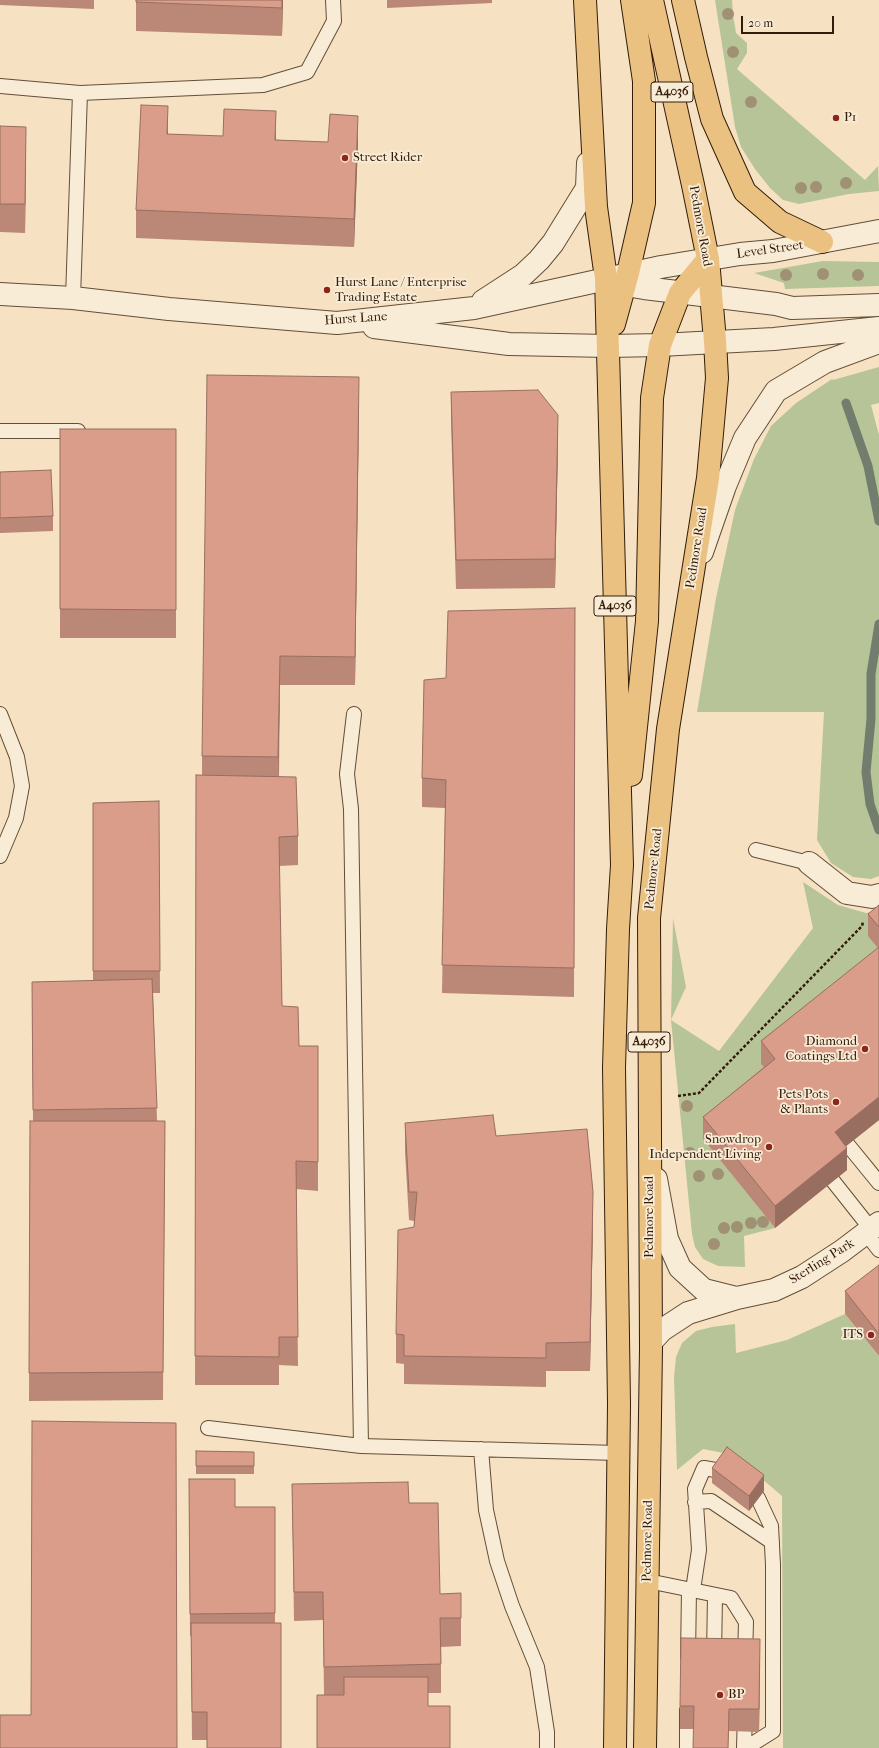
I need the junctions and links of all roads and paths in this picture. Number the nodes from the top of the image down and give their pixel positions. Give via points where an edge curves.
1 (333, 0) edge
2 (585, 0) edge
3 (632, 0) edge
4 (652, 0) edge
5 (683, 0) edge
6 (0, 86) edge
7 (80, 93) junction
8 (591, 118) junction
9 (879, 226) edge
10 (879, 231) edge
11 (856, 235) junction
12 (879, 241) edge
13 (822, 242) junction
14 (708, 259) junction
15 (661, 267) joint
16 (620, 279) junction
17 (680, 293) junction
18 (0, 294) edge
19 (712, 297) junction
20 (73, 298) junction
21 (879, 305) edge
22 (474, 308) junction
23 (337, 323) junction
24 (879, 328) edge
25 (715, 341) junction
26 (879, 342) edge
27 (660, 345) junction
28 (608, 346) junction
29 (0, 431) edge
30 (94, 431) edge
31 (691, 582) junction
32 (0, 714) edge
33 (354, 714) dead end
34 (756, 850) dead end
35 (0, 856) edge
36 (809, 863) joint
37 (622, 865) junction
38 (876, 896) edge
39 (673, 1097) dead end
40 (650, 1141) junction
41 (848, 1145) dead end
42 (833, 1181) edge
43 (879, 1183) edge
44 (874, 1234) edge
45 (737, 1298) junction
46 (651, 1342) junction
47 (208, 1428) dead end
48 (361, 1446) junction
49 (481, 1449) junction
50 (618, 1453) junction
51 (695, 1502) junction
52 (772, 1542) junction
53 (648, 1581) junction
54 (691, 1590) junction
55 (715, 1595) junction
56 (688, 1669) edge
57 (745, 1670) edge
58 (714, 1671) edge
59 (688, 1700) edge
60 (745, 1701) edge
61 (547, 1748) edge
62 (615, 1748) edge
63 (645, 1748) edge
64 (687, 1748) edge
65 (745, 1748) edge

1 - 7 lane via 334,21 308,72 263,85
2 - 8 highway, A4036
3 - 16 highway via 644,81 644,203
4 - 14 highway, Pedmore Road / A4036
5 - 13 highway via 712,119 745,192 780,222
6 - 7 lane
7 - 20 lane
8 - 16 highway, A4036 via 596,207
8 - 22 street via 587,188 557,237 539,260 523,274
9 - 11 street
10 - 11 street, Level Street
11 - 12 street
11 - 13 street, Level Street
13 - 14 street, Level Street
14 - 15 street, Level Street
14 - 17 highway
14 - 19 highway, Pedmore Road / A4036
15 - 16 street, Hurst Lane
16 - 17 street
16 - 22 street, Hurst Lane
16 - 28 highway, A4036
17 - 19 street
17 - 27 highway
18 - 20 street, Hurst Lane
19 - 21 street via 792,308
19 - 25 highway, Pedmore Road / A4036
20 - 23 street, Hurst Lane
22 - 23 street, Hurst Lane
23 - 28 street via 510,344
24 - 25 street via 794,337
25 - 27 street
25 - 31 highway, Pedmore Road / A4036 via 717,378 708,478
26 - 31 street via 825,362 776,391 745,438
27 - 28 street
27 - 37 highway via 652,398 647,622
28 - 37 highway, A4036
29 - 30 lane
31 - 40 highway, Pedmore Road / A4036 via 668,729 650,918
32 - 35 lane via 17,757 22,786 16,818
33 - 48 lane via 347,774 350,809
34 - 36 lane
36 - 38 street via 847,893
37 - 50 highway, A4036 via 614,1068
38 - 39 path via 862,926 699,1093
40 - 45 street, Sterling Park via 667,1239 680,1268 704,1290
40 - 46 highway, Pedmore Road / A4036
41 - 43 lane
42 - 44 lane
44 - 45 street, Sterling Park via 802,1277 774,1290
45 - 46 street, Sterling Park via 688,1313 662,1330
46 - 53 highway, Pedmore Road / A4036
47 - 48 lane
48 - 49 lane
49 - 50 lane
49 - 61 lane via 486,1510 497,1561 537,1667
50 - 62 highway, A4036
51 - 52 lane via 711,1501
51 - 52 lane via 695,1489 704,1468 721,1471 758,1498 771,1526
51 - 54 lane via 699,1550
52 - 65 lane via 773,1731
53 - 54 lane
53 - 63 highway, Pedmore Road / A4036
54 - 55 lane
54 - 56 lane
55 - 57 lane via 732,1598 746,1622
55 - 58 lane
59 - 64 lane
60 - 65 lane

